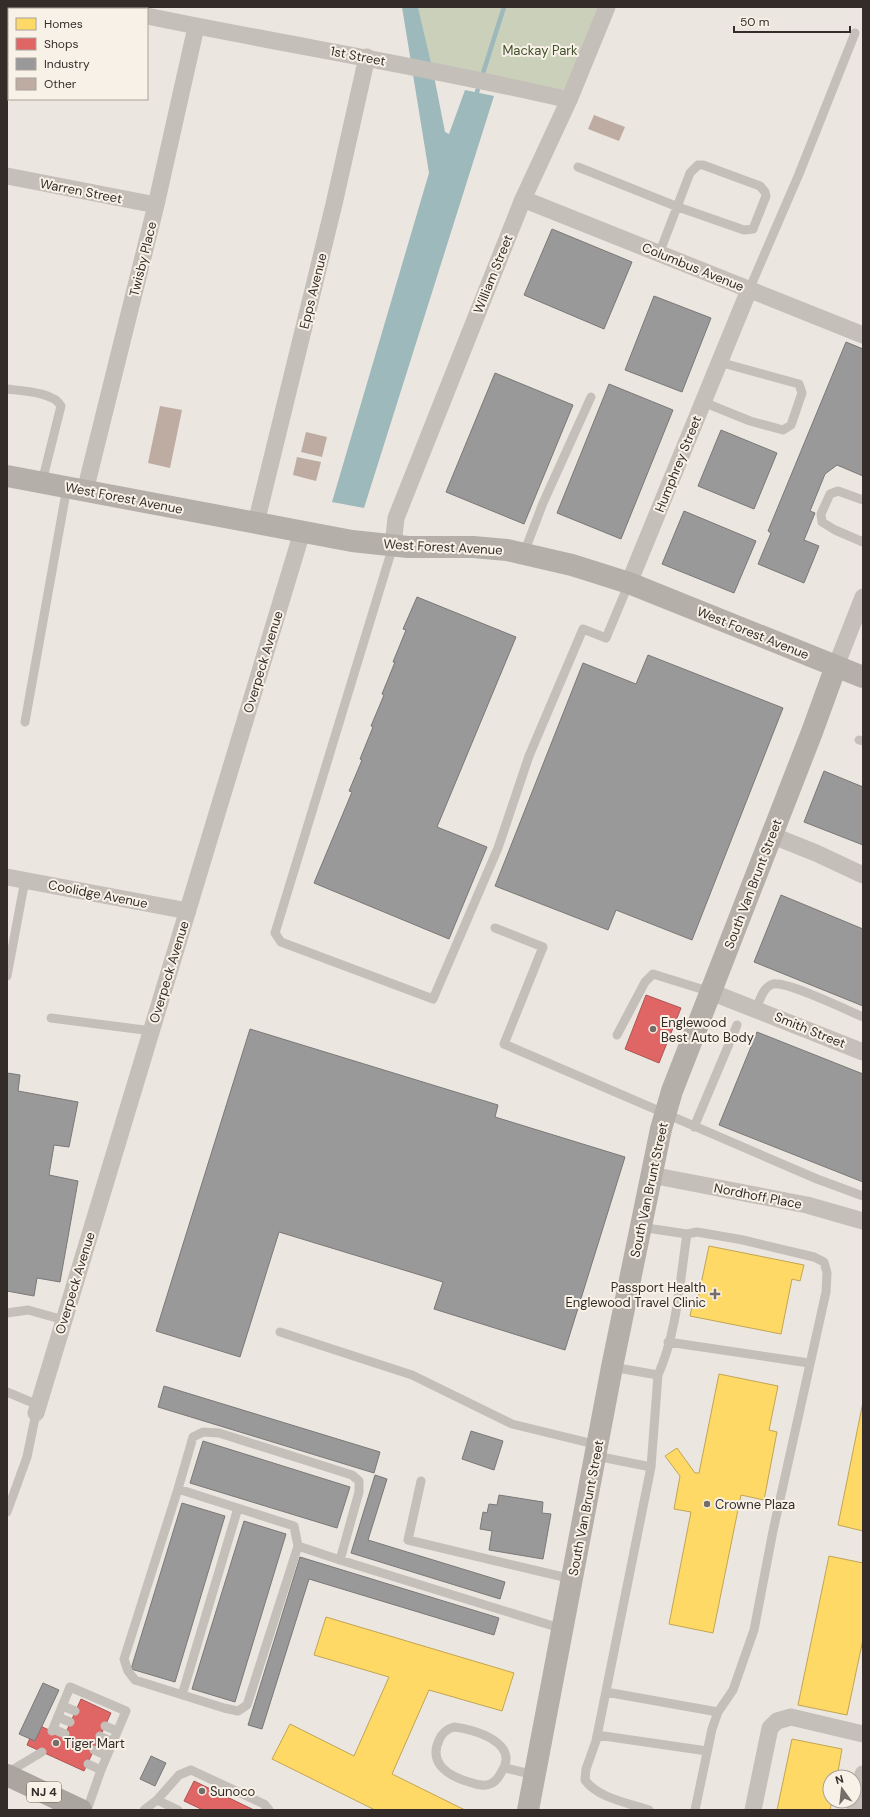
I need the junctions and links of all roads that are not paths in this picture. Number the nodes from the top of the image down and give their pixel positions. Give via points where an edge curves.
1 (607, 7) edge
2 (148, 16) edge
3 (196, 26) junction
4 (855, 33) dead end
5 (367, 57) junction
6 (569, 100) junction
7 (578, 167) dead end
8 (7, 176) edge
9 (523, 199) junction
10 (156, 205) junction
11 (678, 208) junction
12 (660, 254) junction
13 (749, 290) junction
14 (863, 335) edge
15 (719, 362) junction
16 (7, 389) edge
17 (591, 397) dead end
18 (703, 402) junction
19 (7, 476) edge
20 (42, 482) junction
21 (76, 489) junction
22 (863, 500) edge
23 (256, 523) junction
24 (310, 534) junction
25 (863, 542) edge
26 (383, 545) junction
27 (524, 553) junction
28 (629, 583) junction
29 (863, 597) edge
30 (836, 666) junction
31 (863, 677) edge
32 (25, 722) dead end
33 (772, 835) junction
34 (863, 875) edge
35 (7, 877) edge
36 (24, 880) junction
37 (188, 911) junction
38 (495, 928) dead end
39 (7, 976) edge
40 (711, 992) junction
41 (756, 1008) junction
42 (863, 1017) edge
43 (51, 1018) dead end
44 (737, 1025) dead end
45 (152, 1031) junction
46 (617, 1035) dead end
47 (863, 1052) edge
48 (665, 1114) junction
49 (694, 1127) junction
50 (651, 1175) junction
51 (863, 1196) edge
52 (863, 1221) edge
53 (640, 1227) junction
54 (687, 1234) junction
55 (7, 1313) edge
56 (64, 1320) junction
57 (280, 1332) dead end
58 (668, 1342) junction
59 (809, 1363) junction
60 (612, 1367) junction
61 (658, 1375) junction
62 (7, 1392) edge
63 (37, 1409) junction
64 (597, 1450) junction
65 (651, 1467) junction
66 (421, 1481) dead end
67 (178, 1489) junction
68 (238, 1508) junction
69 (7, 1512) edge
70 (298, 1546) junction
71 (340, 1560) junction
72 (572, 1579) junction
73 (562, 1629) junction
74 (606, 1692) junction
75 (182, 1695) junction
76 (63, 1706) junction
77 (75, 1711) dead end
78 (718, 1712) junction
79 (58, 1717) junction
80 (70, 1722) dead end
81 (105, 1726) dead end
82 (117, 1731) junction
83 (65, 1734) dead end
84 (863, 1734) edge
85 (597, 1735) junction
86 (100, 1736) dead end
87 (113, 1742) junction
88 (94, 1750) dead end
89 (706, 1751) junction
90 (42, 1752) dead end
91 (107, 1756) junction
92 (88, 1764) dead end
93 (505, 1768) junction
94 (101, 1770) junction
95 (7, 1774) edge
96 (863, 1774) edge
97 (535, 1775) junction
98 (157, 1800) junction
99 (81, 1810) edge
100 (87, 1810) edge
101 (144, 1810) edge
102 (178, 1810) edge
103 (270, 1810) edge
104 (528, 1810) edge
105 (649, 1810) edge
106 (695, 1810) edge
107 (753, 1810) edge
108 (855, 1810) edge

1 - 6 street, William Street
2 - 3 street, 1st Street
3 - 5 street, 1st Street
3 - 10 street, Twisby Place
4 - 13 lane
5 - 6 street, 1st Street
5 - 23 street, Epps Avenue
6 - 9 street, William Street
7 - 11 lane
8 - 10 street, Warren Street
9 - 12 street, Columbus Avenue
9 - 26 street, William Street
10 - 21 street, Twisby Place
11 - 11 lane via 690,173 698,165 760,186 766,196 755,225 749,231
11 - 12 lane
12 - 13 street, Columbus Avenue
13 - 14 street, Columbus Avenue
13 - 15 street, Humphrey Street
15 - 18 street, Humphrey Street
15 - 18 lane via 799,384 802,393 792,425 783,430 750,421
16 - 20 lane via 50,396 59,401 61,406
17 - 27 lane via 543,503
18 - 28 street, Humphrey Street
19 - 20 street, West Forest Avenue
20 - 21 street, West Forest Avenue
21 - 23 street, West Forest Avenue
21 - 32 lane
22 - 25 lane via 838,491 830,494 821,514 822,522
23 - 24 street, West Forest Avenue
24 - 26 street, West Forest Avenue
24 - 37 street, Overpeck Avenue
26 - 27 street, West Forest Avenue via 473,547
26 - 28 lane, Humphrey Street via 275,933 281,942 433,1000 498,848 529,756 583,630 606,638
27 - 28 street, West Forest Avenue
28 - 30 street, West Forest Avenue
29 - 30 street, South Van Brunt Street
30 - 31 street, West Forest Avenue
30 - 33 street, South Van Brunt Street
33 - 34 street
33 - 40 street, South Van Brunt Street
35 - 36 street, Coolidge Avenue
36 - 37 street, Coolidge Avenue
36 - 39 lane
37 - 45 street, Overpeck Avenue
38 - 48 lane via 543,947 504,1044
40 - 41 street, Smith Street
40 - 46 lane via 653,974 645,982
40 - 48 street, South Van Brunt Street
41 - 42 lane via 764,990 773,984 787,986
41 - 47 street, Smith Street
43 - 45 lane
44 - 49 lane
45 - 56 street, Overpeck Avenue
48 - 49 lane
48 - 50 street, South Van Brunt Street
49 - 51 lane
50 - 52 street, Nordhoff Place via 807,1205
50 - 53 street, South Van Brunt Street
53 - 54 lane
53 - 60 street, South Van Brunt Street
54 - 58 lane via 677,1305
54 - 59 lane via 696,1232 743,1240 814,1257 824,1262 827,1273 826,1292
55 - 56 lane via 28,1310
56 - 63 street, Overpeck Avenue
57 - 64 lane via 412,1375 512,1424
58 - 59 lane
58 - 61 lane
59 - 78 lane via 754,1630 733,1690
60 - 61 lane
60 - 64 street, South Van Brunt Street
61 - 65 lane
62 - 63 lane
63 - 69 lane via 27,1457
64 - 65 lane
64 - 72 street, South Van Brunt Street
65 - 74 lane
66 - 72 lane via 408,1540
67 - 68 lane
67 - 71 lane via 193,1438 203,1432 219,1433 352,1475 359,1481 359,1492
67 - 75 lane via 124,1659 128,1671 135,1680
68 - 70 lane via 294,1526
68 - 75 lane
70 - 71 lane
70 - 75 lane via 247,1705 238,1711
71 - 73 lane
72 - 73 street, South Van Brunt Street
73 - 97 street, South Van Brunt Street
74 - 78 lane
74 - 85 lane
76 - 77 lane
76 - 79 lane
76 - 82 lane via 70,1687 126,1712
78 - 89 lane
79 - 80 lane
79 - 83 lane via 52,1730
81 - 82 lane
82 - 87 lane
84 - 107 street via 791,1717 777,1721 770,1728
85 - 89 lane
85 - 105 lane via 585,1780 590,1787 599,1792
86 - 87 lane
87 - 91 lane
88 - 91 lane
89 - 106 lane
90 - 95 lane
91 - 94 lane
92 - 94 lane
93 - 93 lane via 505,1753 502,1746 496,1740 465,1728 448,1728 441,1735 436,1747 439,1765 447,1773 470,1782 487,1786 494,1783
93 - 97 lane
94 - 100 lane
95 - 99 highway, NJ 4
96 - 108 street
97 - 104 street, South Van Brunt Street
98 - 101 lane
98 - 102 lane
98 - 103 lane via 179,1775 191,1770 264,1804

